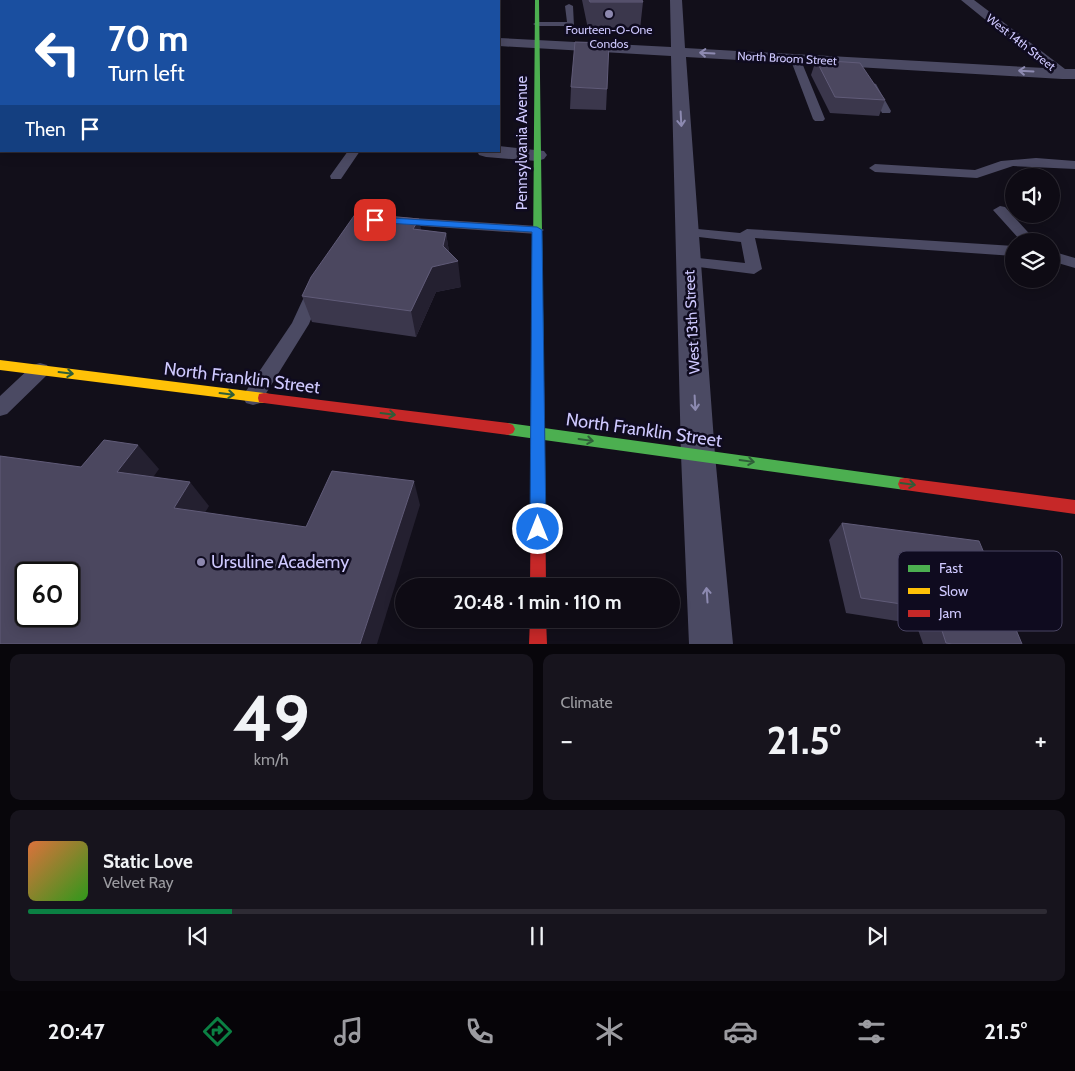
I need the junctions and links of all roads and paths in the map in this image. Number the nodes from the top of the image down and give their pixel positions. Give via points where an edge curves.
1 (537, 0) edge
2 (676, 0) edge
3 (968, 0) edge
4 (569, 3) edge
5 (537, 24) junction
6 (500, 42) edge
7 (537, 44) junction
8 (678, 52) junction
9 (795, 58) junction
10 (862, 70) junction
11 (1060, 73) junction
12 (1075, 74) edge
13 (1075, 85) edge
14 (886, 111) dead end
15 (819, 119) dead end
16 (353, 152) edge
17 (499, 152) edge
18 (537, 155) junction
19 (1075, 165) edge
20 (875, 168) dead end
21 (336, 176) dead end
22 (1000, 210) dead end
23 (384, 220) edge
24 (537, 230) junction
25 (687, 232) junction
26 (1022, 233) edge
27 (747, 238) junction
28 (1005, 250) edge
29 (1060, 259) edge
30 (689, 262) junction
31 (1075, 263) edge
32 (325, 278) edge
33 (0, 365) edge
34 (40, 370) junction
35 (253, 397) junction
36 (0, 408) edge
37 (538, 433) junction
38 (698, 455) junction
39 (1075, 506) edge
40 (538, 578) edge
41 (538, 628) edge
42 (538, 644) edge
43 (711, 644) edge

1 - 5 main road, Pennsylvania Avenue
2 - 8 street, West 13th Street
3 - 11 street, West 14th Street
4 - 5 lane via 571,24
5 - 7 main road, Pennsylvania Avenue
6 - 7 street, North Broom Street
7 - 8 street, North Broom Street
7 - 18 main road, Pennsylvania Avenue
9 -> 8 street, North Broom Street
8 -> 25 street, West 13th Street
9 - 10 street, North Broom Street
9 - 15 lane
11 -> 10 street, North Broom Street
10 - 14 lane
11 - 12 street, North Broom Street
11 - 13 street, West 14th Street
16 - 21 lane
17 - 18 street
18 - 24 main road, Pennsylvania Avenue
19 - 20 lane via 1009,162 977,174
22 - 26 lane
23 - 24 lane
24 - 37 main road, Pennsylvania Avenue
25 - 27 lane
25 - 30 street, West 13th Street
27 - 28 lane via 747,233
27 - 30 lane via 754,269
29 - 31 lane
30 -> 38 street, West 13th Street
32 - 35 lane
33 - 34 main road, North Franklin Street
34 -> 35 main road, North Franklin Street
34 - 36 lane
35 -> 37 main road, North Franklin Street
37 -> 38 main road, North Franklin Street
37 - 40 main road, Pennsylvania Avenue
38 -> 39 main road, North Franklin Street
43 -> 38 street, West 13th Street
41 - 42 main road

